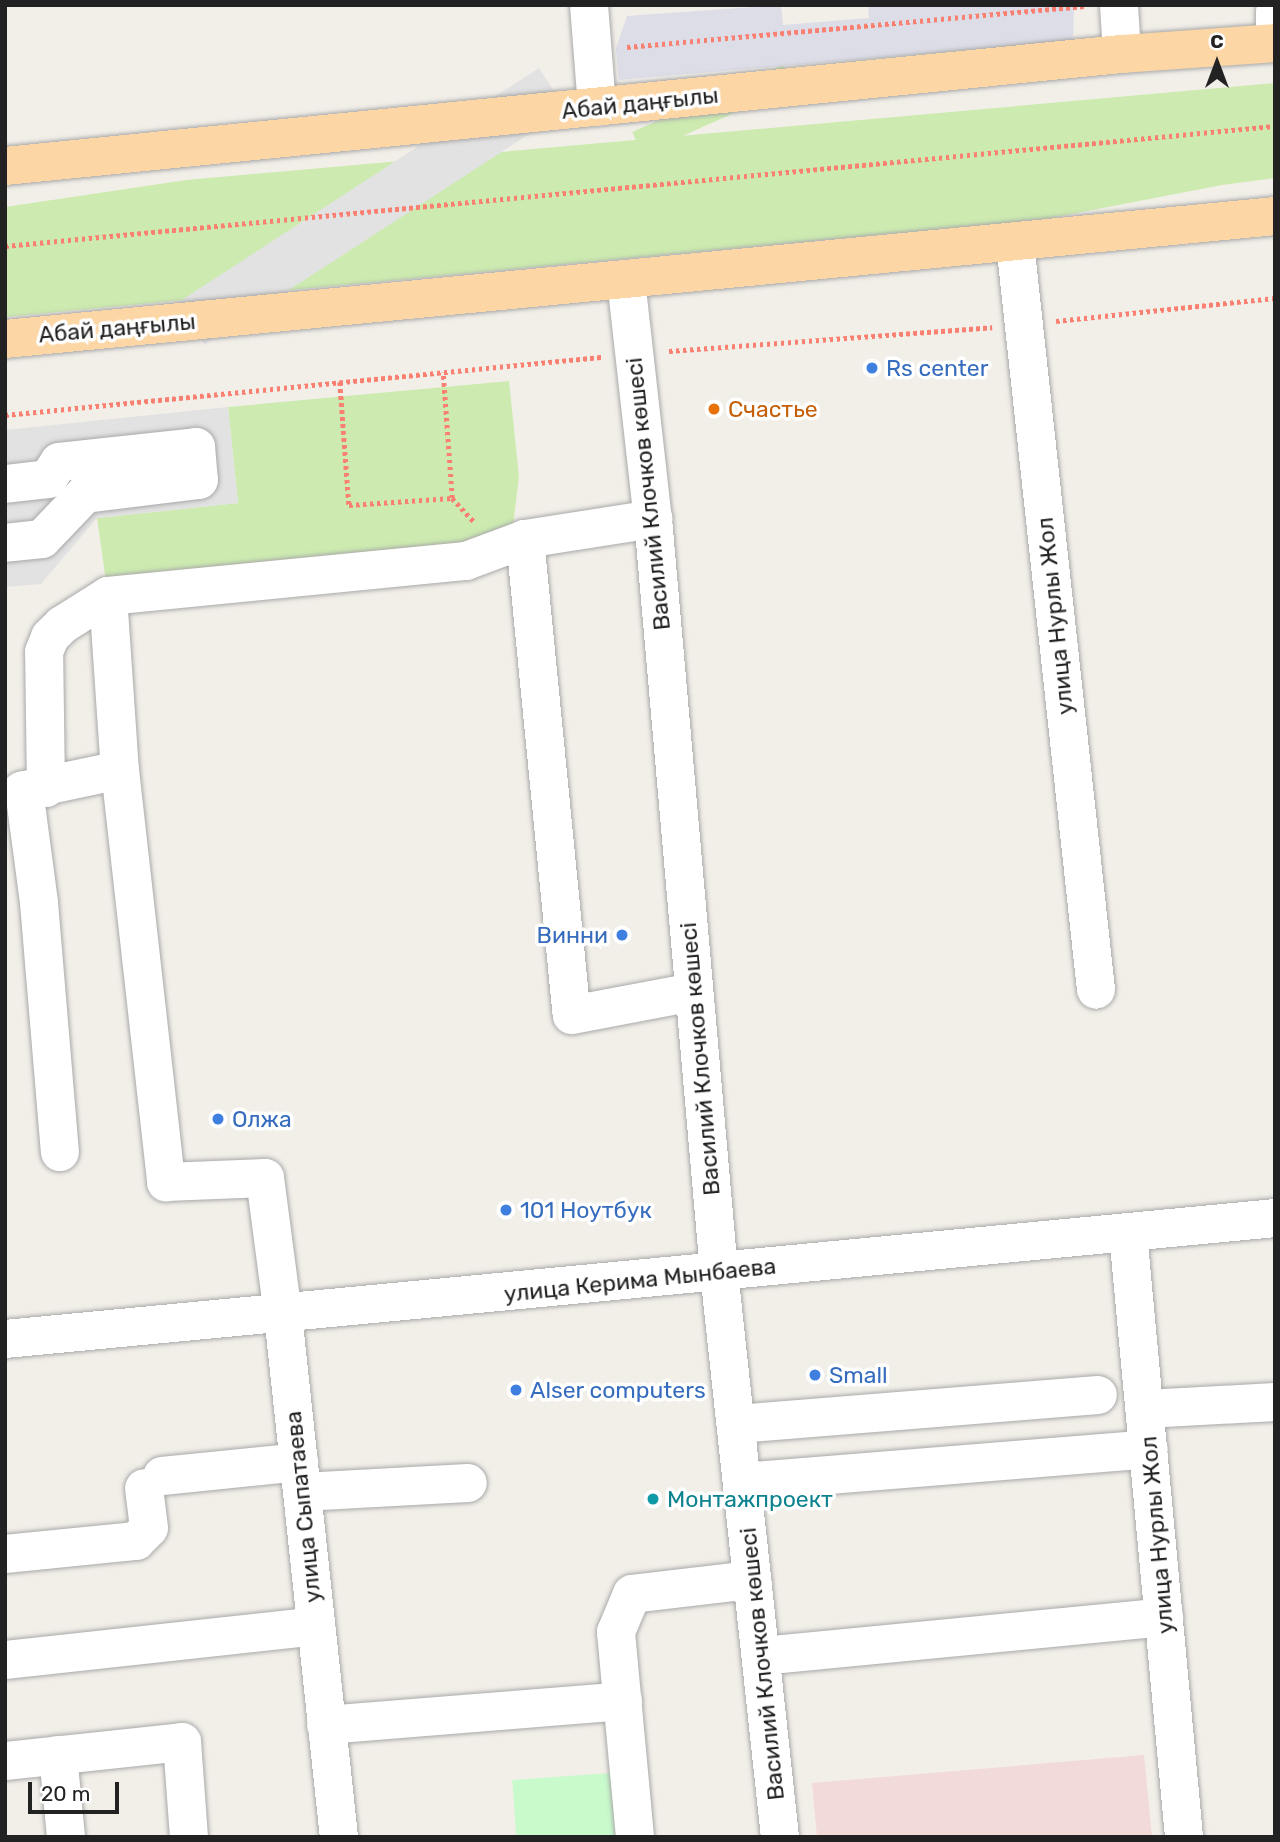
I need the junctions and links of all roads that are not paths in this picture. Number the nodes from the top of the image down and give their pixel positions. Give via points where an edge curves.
1 (589, 5) edge
2 (1119, 5) edge
3 (1275, 12) edge
4 (1275, 43) edge
5 (1122, 54) junction
6 (597, 107) junction
7 (5, 166) edge
8 (1275, 216) edge
9 (1015, 243) junction
10 (626, 280) junction
11 (5, 339) edge
12 (5, 484) edge
13 (653, 519) junction
14 (525, 539) junction
15 (5, 543) edge
16 (108, 596) junction
17 (120, 769) junction
18 (25, 790) edge
19 (1096, 990) dead end
20 (694, 992) junction
21 (60, 1152) dead end
22 (1275, 1218) edge
23 (1128, 1233) junction
24 (719, 1272) junction
25 (283, 1315) junction
26 (5, 1339) edge
27 (1098, 1395) dead end
28 (1275, 1402) edge
29 (1146, 1409) junction
30 (737, 1424) junction
31 (1149, 1450) junction
32 (300, 1477) junction
33 (742, 1482) junction
34 (468, 1483) dead end
35 (5, 1554) edge
36 (752, 1580) junction
37 (1164, 1617) junction
38 (316, 1626) junction
39 (761, 1656) junction
40 (5, 1660) edge
41 (623, 1701) junction
42 (326, 1725) junction
43 (58, 1755) junction
44 (5, 1761) edge
45 (66, 1837) edge
46 (189, 1837) edge
47 (339, 1837) edge
48 (635, 1837) edge
49 (780, 1837) edge
50 (1184, 1837) edge

1 - 6 street
2 - 5 street
3 - 4 street
4 - 5 main road, Абай даңғылы
5 - 6 main road, Абай даңғылы
6 - 7 main road, Абай даңғылы
8 - 9 main road, Абай даңғылы
9 - 10 main road, Абай даңғылы
9 - 19 street, улица Нурлы Жол
10 - 11 main road, Абай даңғылы
10 - 13 street, Василий Клочков көшесі
12 - 15 street via 48,479 59,462 197,447 199,480 85,494 42,540
13 - 14 street
13 - 20 street, Василий Клочков көшесі
14 - 16 street via 466,561
14 - 20 street via 572,1015
16 - 17 street
16 - 18 street via 50,637 44,652
17 - 18 street
17 - 25 street, улица Сыпатаева via 166,1182 265,1178
18 - 21 street
20 - 24 street, Василий Клочков көшесі
22 - 23 street, улица Керима Мынбаева
23 - 24 street, улица Керима Мынбаева
23 - 29 street, улица Нурлы Жол
24 - 25 street, улица Керима Мынбаева
24 - 30 street, Василий Клочков көшесі
25 - 26 street, улица Керима Мынбаева
25 - 32 street, улица Сыпатаева
27 - 30 street
28 - 29 street
29 - 31 street, улица Нурлы Жол
30 - 33 street, Василий Клочков көшесі
31 - 33 street
31 - 37 street, улица Нурлы Жол
32 - 34 street
32 - 35 street via 153,1482 149,1528 136,1541
32 - 38 street, улица Сыпатаева
33 - 36 street, Василий Клочков көшесі
36 - 39 street, Василий Клочков көшесі
36 - 41 street via 632,1594 616,1632
37 - 39 street
37 - 50 street, улица Нурлы Жол
38 - 40 street
38 - 42 street, улица Сыпатаева
39 - 49 street, Василий Клочков көшесі
41 - 42 street
41 - 48 street
42 - 47 street, улица Сыпатаева
43 - 44 street
43 - 45 street
43 - 46 street via 182,1742

